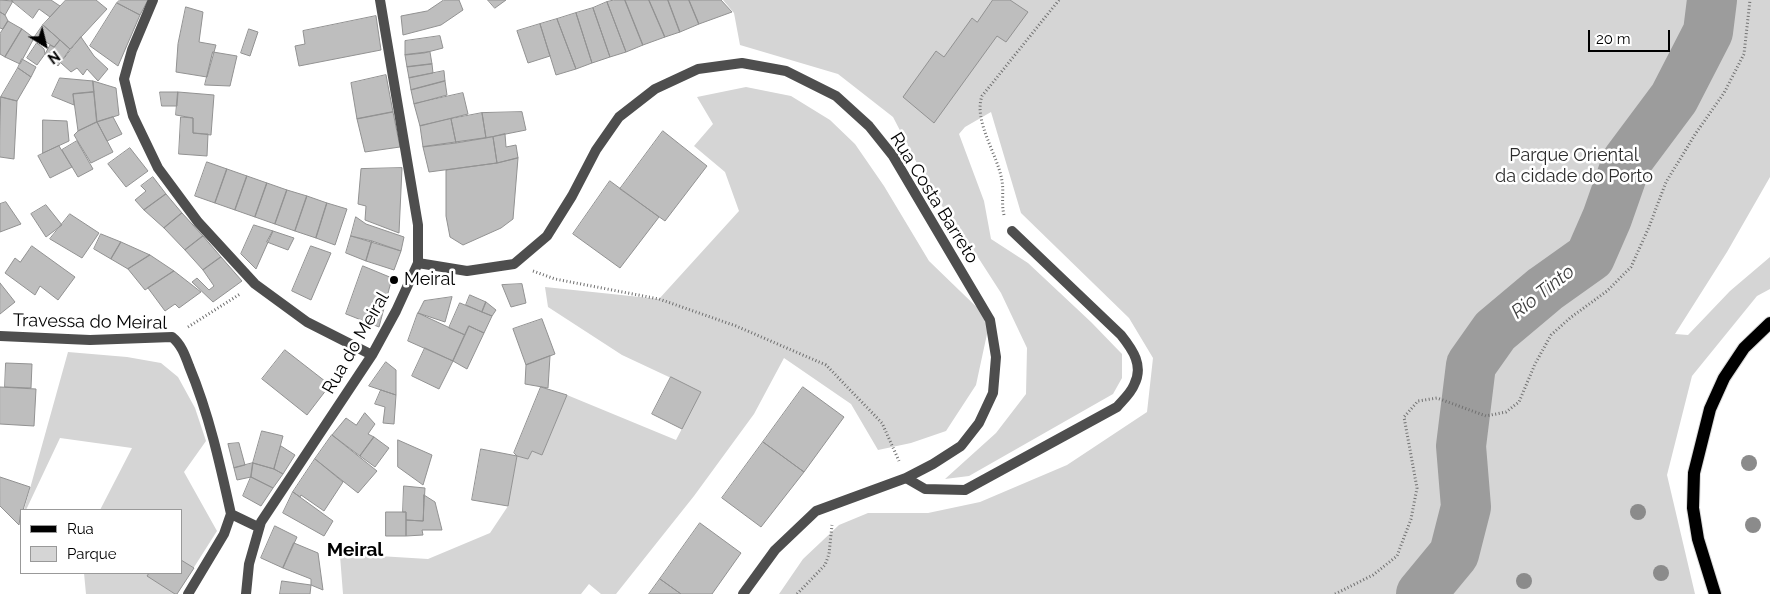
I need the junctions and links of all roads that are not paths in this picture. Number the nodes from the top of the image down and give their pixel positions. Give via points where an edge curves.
1 (153, 0) edge
2 (380, 0) edge
3 (1012, 231) road end
4 (418, 263) junction
5 (1770, 324) edge
6 (0, 336) edge
7 (372, 356) junction
8 (906, 478) junction
9 (231, 514) junction
10 (258, 527) junction
11 (188, 594) edge
12 (246, 594) edge
13 (743, 594) edge
14 (1715, 594) edge

1 - 7 street via 124,79 133,116 158,168 198,222 255,284 307,322
2 - 4 street, Rua do Meiral via 418,225
3 - 8 street via 1133,350 1139,367 1134,385 1117,407 965,490 926,490
4 - 7 street, Rua do Meiral
4 - 8 street, Rua Costa Barreto via 467,271 514,264 547,236 596,150 619,117 654,89 698,69 742,63 786,71 836,96 869,126 893,156 990,320 996,357 993,393 980,423 961,446
5 - 14 main road via 1744,348 1724,378 1710,409 1694,473 1693,508 1698,540
6 - 9 street, Travessa do Meiral via 90,340 172,337 178,342 198,387 216,446
7 - 10 street, Rua do Meiral
8 - 13 street, Rua Costa Barreto via 816,512 775,550
9 - 10 street
9 - 11 street via 224,534
10 - 12 street, Rua do Meiral

